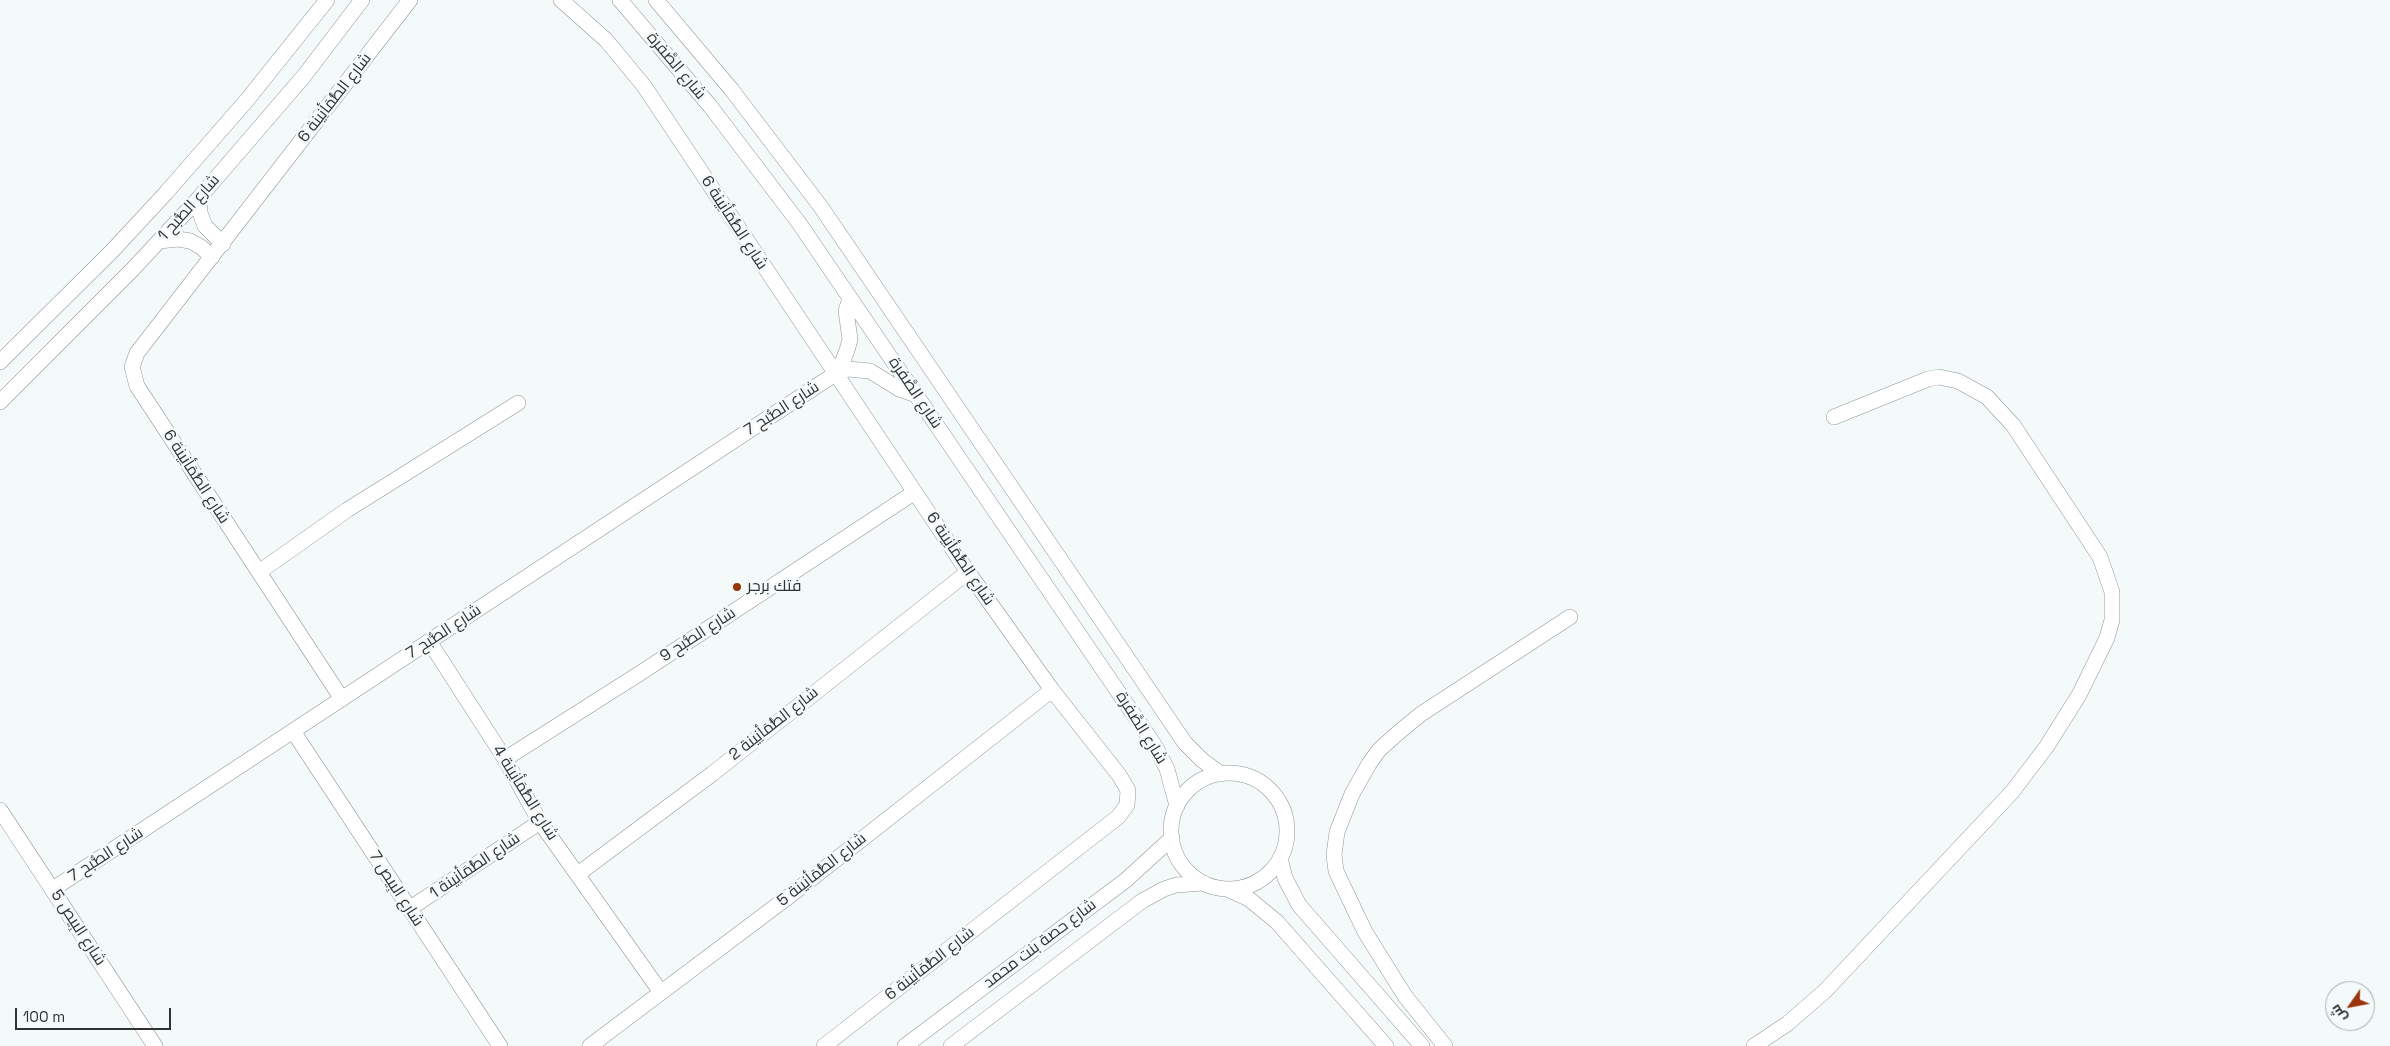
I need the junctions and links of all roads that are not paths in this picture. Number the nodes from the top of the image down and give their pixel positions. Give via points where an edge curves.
1 (328, 0) edge
2 (362, 0) edge
3 (410, 0) edge
4 (561, 0) edge
5 (620, 0) edge
6 (656, 0) edge
7 (199, 198) junction
8 (159, 241) junction
9 (223, 244) junction
10 (212, 258) junction
11 (850, 298) junction
12 (0, 362) edge
13 (835, 374) junction
14 (916, 395) junction
15 (0, 402) edge
16 (518, 403) dead end
17 (1834, 417) dead end
18 (915, 492) junction
19 (259, 572) junction
20 (968, 572) junction
21 (1570, 617) dead end
22 (429, 641) junction
23 (1052, 690) junction
24 (342, 698) junction
25 (293, 731) junction
26 (505, 759) junction
27 (1221, 774) junction
28 (1177, 806) junction
29 (0, 810) edge
30 (540, 822) junction
31 (1172, 838) junction
32 (1280, 858) junction
33 (578, 874) junction
34 (1204, 883) junction
35 (53, 889) junction
36 (1228, 889) junction
37 (409, 909) junction
38 (660, 991) junction
39 (155, 1046) edge
40 (500, 1046) edge
41 (590, 1046) edge
42 (824, 1046) edge
43 (905, 1046) edge
44 (950, 1046) edge
45 (1386, 1046) edge
46 (1422, 1046) edge
47 (1445, 1046) edge
48 (1754, 1046) edge

1 - 12 street, شارع الصُّبح 1 via 165,194
2 - 7 street, شارع الصُّبح 1 via 286,97
3 - 9 street, شارع الطُّمَأنِينة 6
4 - 13 street, شارع الطُّمَأنِينة 6 via 606,40 644,86
5 - 11 street, شارع الصَّفرة via 734,137
6 - 27 street, شارع الصَّفرة via 731,89 821,207 1185,743
7 - 8 street, شارع الصُّبح 1
7 - 9 street via 205,226
8 - 10 street via 190,241
8 - 15 street, شارع الصُّبح 1
9 - 10 street, شارع الطُّمَأنِينة 6
10 - 19 street, شارع الطُّمَأنِينة 6 via 137,353 132,374
11 - 13 street, شارع الصُّبح 7 via 846,311 850,339
11 - 14 street, شارع الصَّفرة
13 - 14 street, شارع الصُّبح 7 via 855,369 870,371
13 - 18 street, شارع الطُّمَأنِينة 6
13 - 22 street, شارع الصُّبح 7
14 - 28 street, شارع الصَّفرة via 1155,746 1167,768
16 - 19 street via 347,510
17 - 48 street via 1939,377 1958,381 1987,397 2013,424 2100,557 2112,592 2112,620 2107,638 2079,695 2047,746 2012,792 1825,992
18 - 20 street, شارع الطُّمَأنِينة 6
18 - 26 street, شارع الصُّبح 9
19 - 24 street, شارع الطُّمَأنِينة 6
20 - 23 street, شارع الطُّمَأنِينة 6
20 - 33 street, شارع الطُّمَأنِينة 2 via 712,774
21 - 47 street via 1421,714 1379,750 1352,794 1337,832 1336,871 1365,932 1405,996
22 - 24 street, شارع الصُّبح 7
22 - 26 street, شارع الطُّمَأنِينة 4
23 - 38 street, شارع الطُّمَأنِينة 5 via 792,894
23 - 42 street, شارع الطُّمَأنِينة 6 via 1126,785 1129,800 1125,810
24 - 25 street, شارع الصُّبح 7
25 - 35 street, شارع الصُّبح 7
25 - 37 street, شارع البِيص 7
26 - 30 street, شارع الطُّمَأنِينة 4
27 - 28 street via 1210,776 1190,788
27 - 32 street via 1253,778 1279,802 1287,824 1286,842
28 - 31 street
29 - 35 street, شارع البِيص 5
30 - 33 street, شارع الطُّمَأنِينة 4
30 - 37 street, شارع الطُّمَأنِينة 1
31 - 34 street via 1182,865
31 - 43 street, شارع حصة بنت محمد via 1126,880
32 - 36 street via 1273,869 1253,884
32 - 46 street via 1285,878 1299,905
33 - 38 street, شارع الطُّمَأنِينة 4
34 - 36 street
34 - 44 street, شارع حصة بنت محمد via 1176,885 1142,901
35 - 39 street, شارع البِيص 5
36 - 45 street via 1254,902 1277,922
37 - 40 street, شارع البِيص 7
38 - 41 street, شارع الطُّمَأنِينة 5

